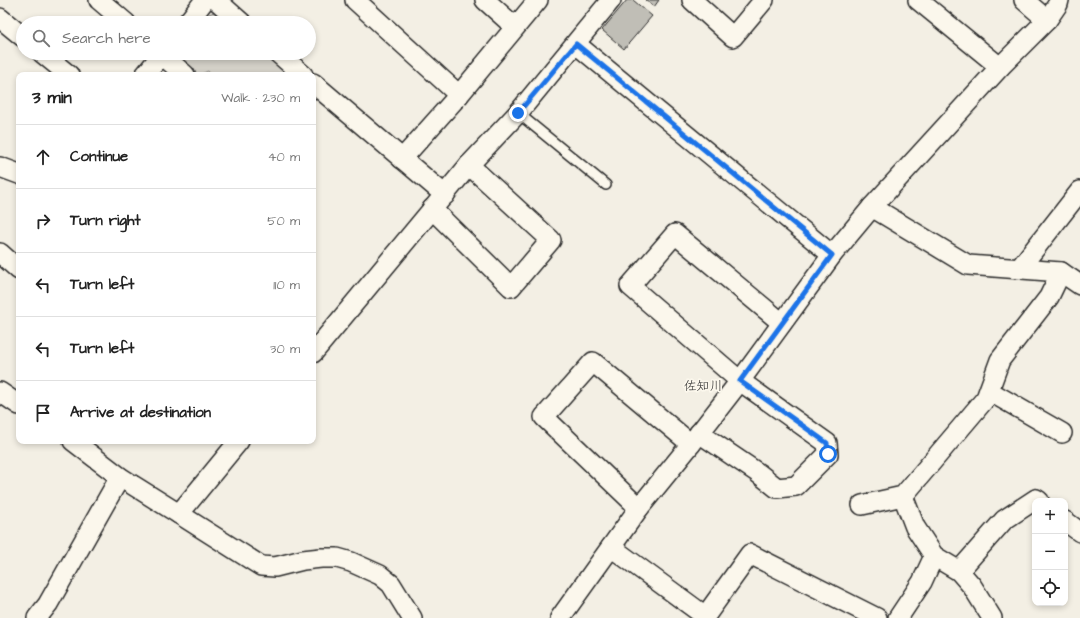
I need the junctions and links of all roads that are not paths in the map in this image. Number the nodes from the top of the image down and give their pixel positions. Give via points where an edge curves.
1 (99, 0) edge
2 (205, 0) edge
3 (216, 0) edge
4 (355, 0) edge
5 (485, 0) edge
6 (538, 0) edge
7 (611, 0) edge
8 (692, 0) edge
9 (764, 0) edge
10 (918, 0) edge
11 (1024, 0) edge
12 (1059, 0) edge
13 (118, 16) edge
14 (192, 16) edge
15 (234, 16) edge
16 (0, 18) edge
17 (1047, 20) junction
18 (515, 27) junction
19 (16, 31) edge
20 (576, 44) junction
21 (51, 60) edge
22 (157, 60) edge
23 (169, 60) edge
24 (286, 60) edge
25 (1000, 67) junction
26 (65, 72) edge
27 (147, 72) edge
28 (182, 72) edge
29 (300, 72) edge
30 (316, 86) edge
31 (459, 95) junction
32 (518, 113) junction
33 (402, 159) junction
34 (469, 165) junction
35 (0, 167) edge
36 (16, 173) edge
37 (606, 185) dead end
38 (1080, 191) edge
39 (445, 195) junction
40 (872, 207) junction
41 (432, 210) junction
42 (0, 253) edge
43 (832, 255) junction
44 (16, 267) edge
45 (1019, 269) junction
46 (1061, 272) junction
47 (1080, 285) edge
48 (782, 323) junction
49 (316, 349) edge
50 (740, 381) junction
51 (989, 391) junction
52 (0, 392) edge
53 (16, 403) edge
54 (1062, 433) dead end
55 (695, 439) junction
56 (82, 444) edge
57 (237, 444) edge
58 (120, 477) junction
59 (903, 496) junction
60 (1032, 502) edge
61 (862, 505) dead end
62 (639, 508) junction
63 (179, 514) junction
64 (1068, 522) edge
65 (1080, 532) edge
66 (611, 547) junction
67 (934, 556) junction
68 (959, 571) junction
69 (704, 617) edge
70 (37, 618) edge
71 (412, 618) edge
72 (560, 618) edge
73 (877, 618) edge
74 (898, 618) edge
75 (992, 618) edge

1 - 13 street
2 - 14 street
3 - 15 street
4 - 31 street
5 - 18 street
6 - 18 street
7 - 20 street
8 - 9 street via 733,37
10 - 25 street
11 - 17 street
12 - 17 street
16 - 19 street
17 - 25 street
18 - 31 street
20 - 32 street
20 - 43 street
21 - 26 street
22 - 27 street
23 - 28 street
24 - 29 street
25 - 40 street
30 - 33 street
31 - 33 street
32 - 34 street
32 - 37 lane
33 - 39 street
34 - 39 street
34 - 41 street via 551,240 512,288
35 - 36 street
38 - 45 street
39 - 41 street
40 - 43 street
40 - 45 street via 968,265
41 - 49 street
42 - 44 street
43 - 48 street
45 - 46 street
46 - 47 street
46 - 51 street via 1049,297 1000,360
48 - 50 street
48 - 50 street via 675,234 630,286
50 - 55 street
50 - 55 street via 827,443 828,454 796,486 777,488 758,473
51 - 54 street
51 - 59 street via 986,398
52 - 53 street
55 - 62 street
55 - 62 street via 593,362 544,417
56 - 58 street
57 - 63 street
58 - 63 street
58 - 70 street via 48,604
59 - 61 street
59 - 67 street via 915,527
60 - 68 street via 1004,520
62 - 66 street
63 - 71 street via 261,566 275,567 303,560 337,558 365,567 380,574 391,584
64 - 65 street
66 - 69 street
66 - 72 street
67 - 68 street
67 - 74 street via 922,582
68 - 75 street via 972,586
69 - 73 street via 750,554

